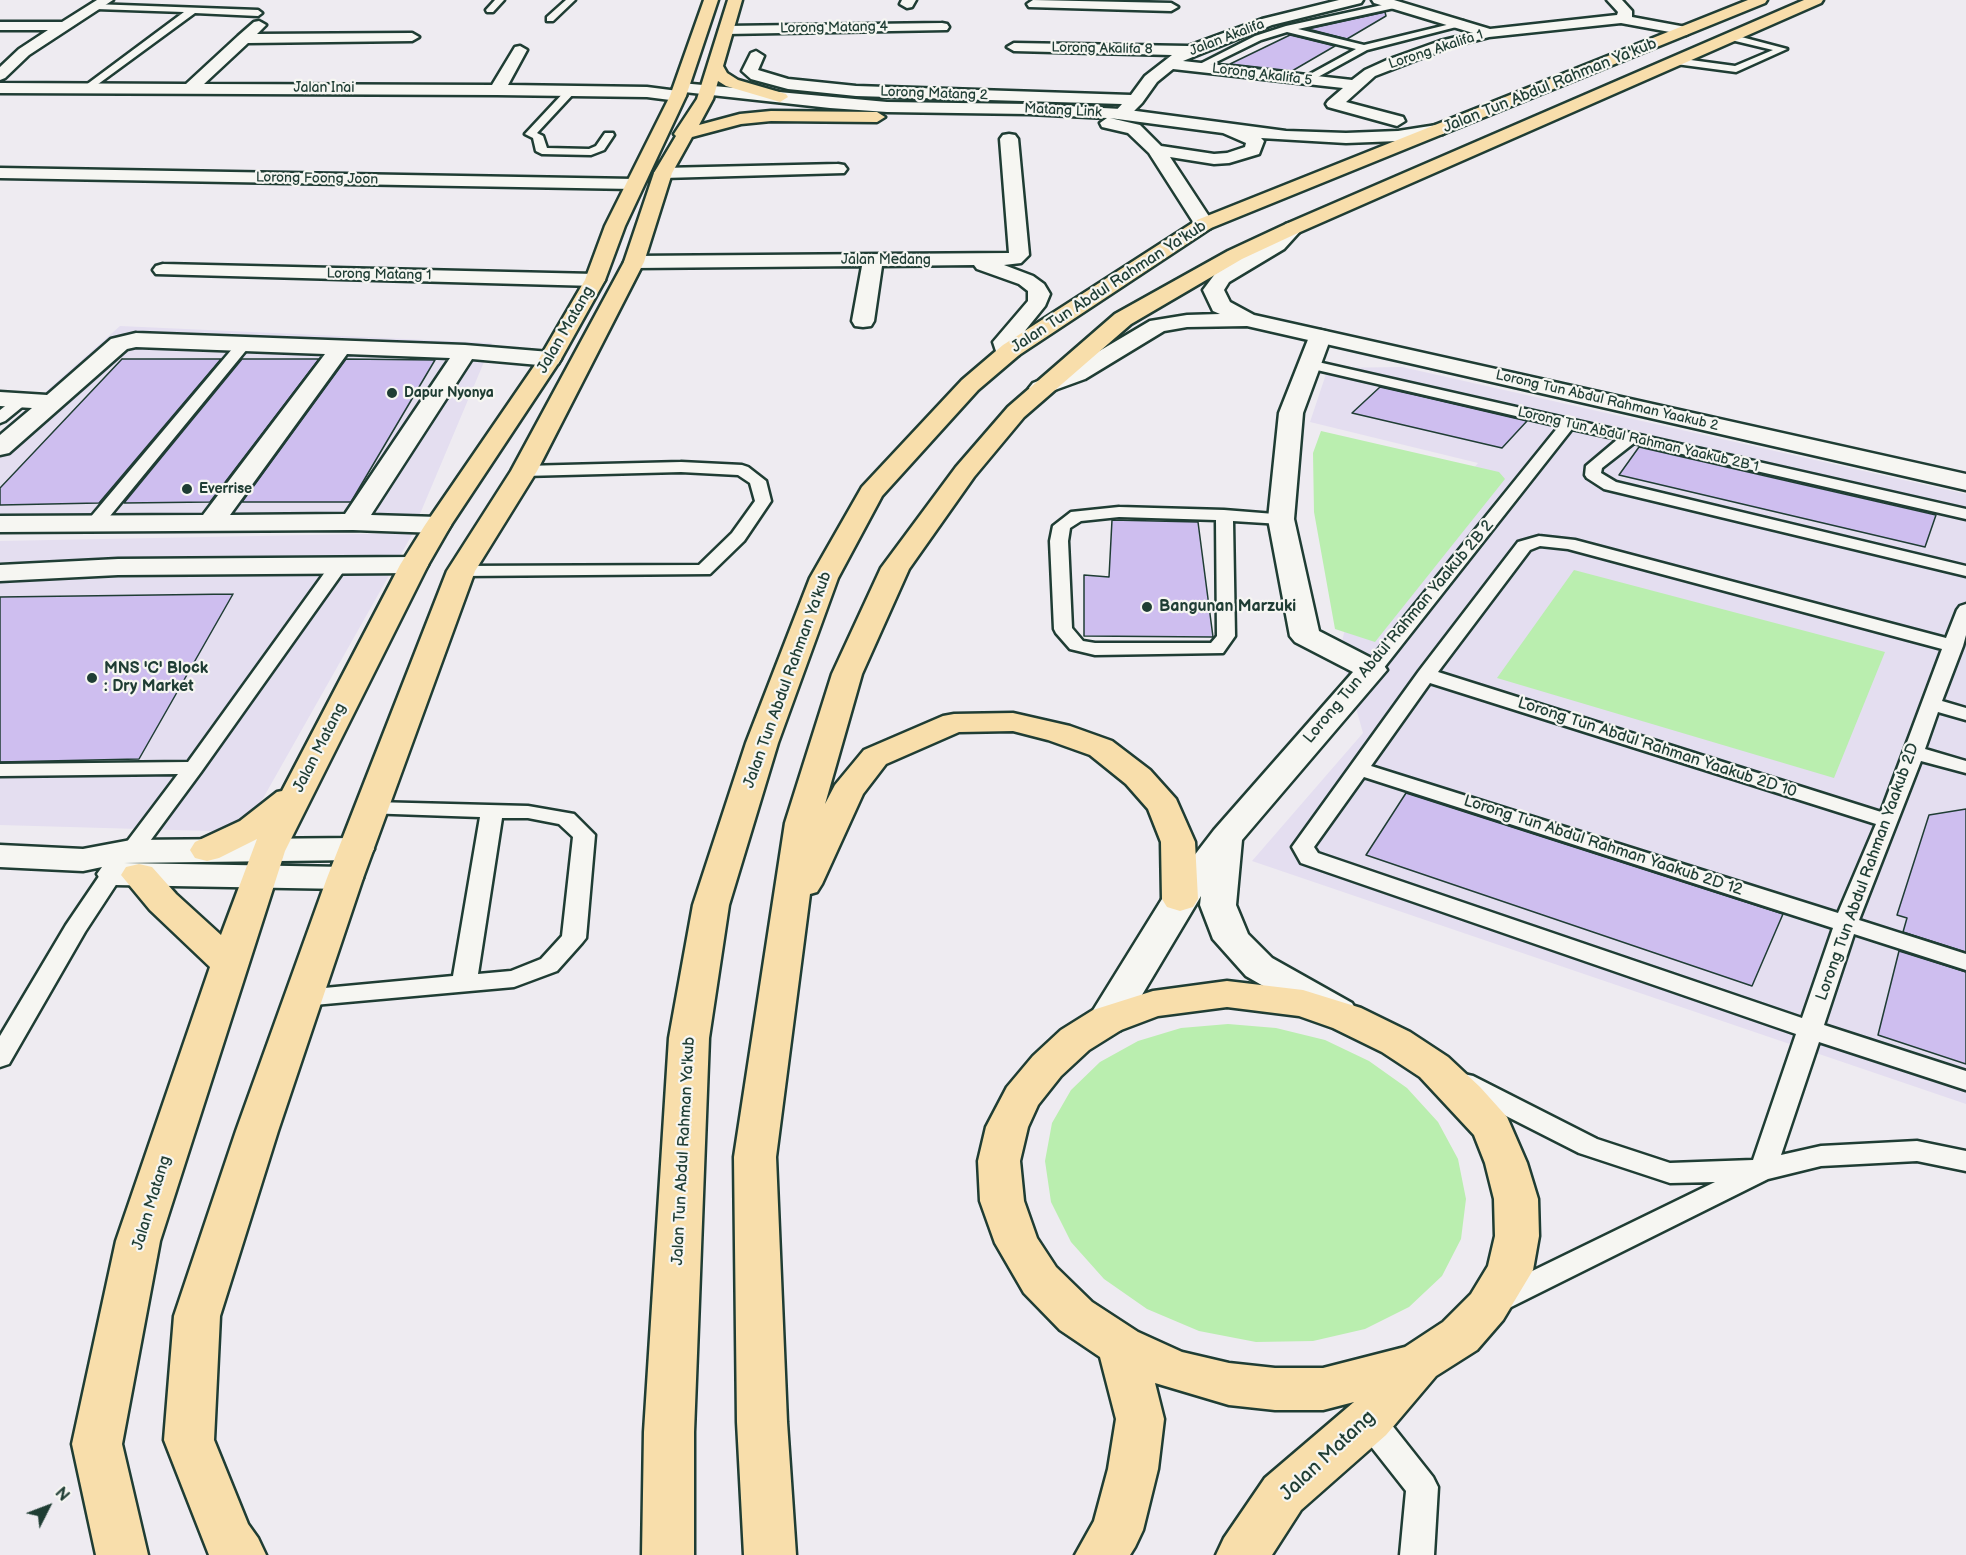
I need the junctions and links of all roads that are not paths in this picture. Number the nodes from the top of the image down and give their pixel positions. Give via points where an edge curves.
1 (500, 0) edge
2 (571, 0) edge
3 (711, 0) edge
4 (735, 0) edge
5 (1353, 0) edge
6 (1379, 0) edge
7 (1614, 0) edge
8 (1760, 0) edge
9 (1816, 0) edge
10 (101, 3) edge
11 (1034, 4) dead end
12 (1171, 4) edge
13 (1396, 5) junction
14 (193, 10) junction
15 (489, 10) dead end
16 (260, 17) joint
17 (550, 19) dead end
18 (1621, 19) junction
19 (1174, 24) dead end
20 (1463, 24) junction
21 (0, 26) edge
22 (65, 26) junction
23 (942, 27) dead end
24 (1286, 29) junction
25 (726, 30) junction
26 (1686, 31) junction
27 (1202, 33) dead end
28 (1489, 33) junction
29 (412, 37) dead end
30 (1223, 37) junction
31 (1731, 37) junction
32 (243, 39) junction
33 (1014, 46) dead end
34 (1364, 48) junction
35 (520, 50) dead end
36 (1190, 51) junction
37 (756, 56) dead end
38 (1676, 61) junction
39 (1171, 64) junction
40 (716, 67) junction
41 (1199, 67) junction
42 (0, 78) edge
43 (1307, 80) junction
44 (1354, 85) junction
45 (90, 87) junction
46 (192, 87) junction
47 (497, 90) junction
48 (571, 91) junction
49 (680, 92) junction
50 (707, 94) junction
51 (780, 97) junction
52 (1136, 100) junction
53 (1121, 114) junction
54 (877, 117) junction
55 (1397, 121) dead end
56 (1217, 128) junction
57 (1443, 129) junction
58 (683, 134) junction
59 (609, 135) dead end
60 (1009, 139) dead end
61 (1156, 150) junction
62 (838, 169) dead end
63 (0, 173) edge
64 (663, 173) junction
65 (634, 184) junction
66 (1204, 224) junction
67 (1293, 228) junction
68 (873, 260) junction
69 (943, 260) junction
70 (634, 262) junction
71 (163, 270) dead end
72 (595, 280) junction
73 (1247, 320) junction
74 (863, 321) dead end
75 (1320, 336) junction
76 (243, 345) junction
77 (342, 346) junction
78 (1011, 350) junction
79 (465, 351) junction
80 (550, 359) junction
81 (1309, 364) junction
82 (1041, 388) junction
83 (11, 399) edge
84 (53, 402) junction
85 (0, 418) edge
86 (1568, 424) junction
87 (1630, 438) junction
88 (0, 448) edge
89 (525, 471) junction
90 (1966, 482) edge
91 (1966, 514) edge
92 (1224, 515) junction
93 (1281, 519) junction
94 (211, 522) junction
95 (353, 522) junction
96 (95, 523) junction
97 (0, 524) edge
98 (438, 525) junction
99 (339, 565) junction
100 (414, 565) junction
101 (1966, 571) edge
102 (461, 572) junction
103 (0, 573) edge
104 (1966, 610) edge
105 (1954, 646) junction
106 (1372, 670) junction
107 (1426, 675) junction
108 (1930, 704) junction
109 (1966, 714) edge
110 (1913, 752) junction
111 (1966, 767) edge
112 (194, 768) junction
113 (1359, 769) junction
114 (0, 770) edge
115 (299, 791) junction
116 (373, 808) junction
117 (492, 811) junction
118 (1888, 821) junction
119 (1226, 837) junction
120 (207, 850) junction
121 (0, 856) edge
122 (351, 863) junction
123 (263, 864) junction
124 (116, 865) junction
125 (1180, 899) junction
126 (789, 916) junction
127 (1846, 923) junction
128 (1966, 962) edge
129 (230, 964) junction
130 (464, 983) junction
131 (303, 998) junction
132 (1347, 1018) junction
133 (1107, 1020) junction
134 (1811, 1030) junction
135 (0, 1058) edge
136 (1434, 1067) junction
137 (1966, 1081) edge
138 (1966, 1161) edge
139 (1764, 1170) junction
140 (1487, 1307) junction
141 (1121, 1346) junction
142 (1420, 1362) junction
143 (1369, 1420) junction
144 (122, 1555) edge
145 (240, 1555) edge
146 (668, 1555) edge
147 (770, 1555) edge
148 (1101, 1555) edge
149 (1242, 1555) edge
150 (1417, 1555) edge

1 - 15 lane
2 - 17 lane
3 - 49 main road, Jalan Matang
4 - 25 main road, Jalan Matang
5 - 30 street, Jalan Akalifa
6 - 13 street
7 - 18 street via 1626,16
8 - 26 main road, Jalan Tun Abdul Rahman Ya'kub
9 - 31 main road, Jalan Tun Abdul Rahman Ya'kub
10 - 14 lane
10 - 22 street
11 - 12 street
12 - 19 street
13 - 20 street
13 - 24 lane
14 - 16 lane
14 - 45 lane
16 - 32 street
18 - 26 street, Lorong Akalifa 1
18 - 28 street, Lorong Akalifa 1
20 - 28 street
20 - 34 lane
21 - 22 street
22 - 42 street via 24,52
23 - 25 street, Lorong Matang 4
24 - 34 lane
24 - 41 lane
25 - 40 main road, Jalan Matang
26 - 57 main road, Jalan Tun Abdul Rahman Ya'kub
27 - 30 street
28 - 44 street, Lorong Akalifa 1 via 1392,63
29 - 32 street
30 - 36 street, Jalan Akalifa
31 - 38 main road, Jalan Tun Abdul Rahman Ya'kub
31 - 38 lane via 1782,49 1736,69
32 - 46 street
33 - 36 street, Lorong Akalifa 8
34 - 43 lane
35 - 47 street
36 - 39 street, Jalan Akalifa
37 - 52 street, Lorong Matang 2 via 750,71 788,84 856,91
38 - 67 main road, Jalan Tun Abdul Rahman Ya'kub
39 - 41 street, Lorong Akalifa 5
39 - 52 street, Jalan Akalifa via 1151,79
40 - 50 main road, Jalan Matang
40 - 51 main road via 720,76 732,83
41 - 43 street, Lorong Akalifa 5
42 - 45 street, Jalan Inai
43 - 44 street, Lorong Akalifa 5
44 - 55 street, Lorong Akalifa 1 via 1333,110
45 - 46 street, Jalan Inai
46 - 47 street, Jalan Inai
47 - 48 street, Jalan Inai
48 - 49 street, Jalan Inai
48 - 59 lane via 530,134 538,136 542,151 591,152 600,148
49 - 50 street, Jalan Inai
49 - 65 main road, Jalan Matang
50 - 51 street, Matang Link
50 - 54 street, Matang Link
50 - 58 main road, Jalan Matang
51 - 53 street, Matang Link via 887,107 1029,108
52 - 53 street, Jalan Akalifa
53 - 56 street, Matang Link
54 - 58 main road via 771,116
54 - 61 street, Matang Link via 1086,120 1134,129
56 - 57 street, Matang Link via 1346,138
56 - 61 street via 1255,141 1253,150 1214,159
57 - 66 main road, Jalan Tun Abdul Rahman Ya'kub
58 - 64 main road, Jalan Matang
60 - 69 street, Jalan Medang via 1019,255 1006,261
61 - 66 street, Matang Link
62 - 64 street
63 - 65 street, Lorong Foong Joon
64 - 70 main road, Jalan Matang
65 - 72 main road, Jalan Matang
66 - 78 main road, Jalan Tun Abdul Rahman Ya'kub
67 - 73 street via 1277,245 1222,278 1213,290 1221,306
67 - 82 main road, Jalan Tun Abdul Rahman Ya'kub via 1123,318
68 - 69 street, Jalan Medang
68 - 70 street, Jalan Medang
68 - 74 street
69 - 78 street via 993,268 1037,288 1038,302 1004,342
70 - 89 main road, Jalan Matang
71 - 72 street, Lorong Matang 1
72 - 80 main road, Jalan Matang
73 - 75 street, Lorong Tun Abdul Rahman Yaakub 2
73 - 82 street via 1187,321 1158,326 1077,374
75 - 81 street
75 - 90 street, Lorong Tun Abdul Rahman Yaakub 2
76 - 77 street
76 - 84 street via 135,340 119,344
76 - 96 lane
77 - 79 street
77 - 94 street
78 - 146 main road, Jalan Tun Abdul Rahman Ya'kub via 970,385 871,493 824,578 758,754 711,905 689,1038 669,1432
79 - 80 street
79 - 95 street
80 - 98 main road, Jalan Matang
81 - 86 lane, Lorong Tun Abdul Rahman Yaakub 2B 1
81 - 93 street via 1291,413
82 - 126 main road, Jalan Tun Abdul Rahman Ya'kub via 965,472 895,568 847,674 802,824
83 - 84 street
83 - 85 lane
84 - 88 street
86 - 87 lane, Lorong Tun Abdul Rahman Yaakub 2B 1
86 - 106 lane, Lorong Tun Abdul Rahman Yaakub 2B 2
87 - 91 lane, Lorong Tun Abdul Rahman Yaakub 2B 1
87 - 101 lane via 1594,466 1593,475 1610,486
89 - 102 main road, Jalan Matang
89 - 102 lane via 681,467 742,470 758,481 763,501 738,537 704,570
92 - 92 lane via 1119,512 1077,516 1062,526 1059,542 1064,629 1077,645 1095,650 1216,649 1226,636
92 - 93 lane
93 - 106 street via 1305,636
94 - 95 street
94 - 96 street
95 - 98 street
96 - 97 street
98 - 100 main road, Jalan Matang
99 - 100 street
99 - 103 street via 118,567
99 - 112 lane
100 - 115 main road, Jalan Matang
102 - 116 main road, Jalan Matang
104 - 105 lane, Lorong Tun Abdul Rahman Yaakub 2D
105 - 107 lane via 1569,544 1539,541 1524,546
105 - 108 lane, Lorong Tun Abdul Rahman Yaakub 2D
106 - 119 street, Lorong Tun Abdul Rahman Yaakub 2B 2
107 - 113 lane
107 - 118 lane, Lorong Tun Abdul Rahman Yaakub 2D 10
108 - 109 lane
108 - 110 lane, Lorong Tun Abdul Rahman Yaakub 2D
110 - 111 lane
110 - 118 lane, Lorong Tun Abdul Rahman Yaakub 2D
112 - 114 lane
112 - 124 lane
113 - 127 lane, Lorong Tun Abdul Rahman Yaakub 2D 12
113 - 134 lane via 1303,847 1309,858
115 - 120 main road via 252,828
115 - 123 main road, Jalan Matang
116 - 117 lane
116 - 122 main road, Jalan Matang
117 - 130 lane
117 - 130 lane via 566,819 584,835 574,938 549,965 514,979
118 - 127 lane, Lorong Tun Abdul Rahman Yaakub 2D
119 - 125 street, Lorong Tun Abdul Rahman Yaakub 2B 2
119 - 132 street via 1218,905 1232,939 1259,967
120 - 123 street
120 - 124 street
121 - 124 street
122 - 123 street
122 - 131 main road, Jalan Matang
123 - 124 street
123 - 129 main road, Jalan Matang
124 - 129 main road
124 - 135 lane
125 - 126 main road via 1178,842 1164,806 1138,777 1101,748 1013,722 954,723 875,757 847,792
125 - 133 street, Lorong Tun Abdul Rahman Yaakub 2B 2
126 - 147 main road, Jalan Tun Abdul Rahman Ya'kub via 755,1157
127 - 128 lane, Lorong Tun Abdul Rahman Yaakub 2D 12
127 - 134 lane, Lorong Tun Abdul Rahman Yaakub 2D
129 - 144 main road, Jalan Matang via 138,1241 97,1444
130 - 131 lane
131 - 145 main road, Jalan Matang via 197,1316 189,1440 228,1539
132 - 133 main road via 1303,1003 1227,994 1153,1004
132 - 136 main road via 1396,1042
133 - 141 main road via 1075,1040 1021,1098 1007,1127 999,1161 1002,1201 1017,1243 1040,1280 1076,1316
134 - 137 lane
134 - 139 lane, Lorong Tun Abdul Rahman Yaakub 2D
136 - 139 lane via 1588,1146 1670,1173
136 - 140 main road via 1492,1128 1516,1199 1517,1236 1510,1270
138 - 139 lane via 1917,1151 1821,1156
139 - 140 lane
140 - 142 main road via 1460,1336
141 - 142 main road via 1174,1370 1229,1384 1275,1389 1323,1389
141 - 148 main road via 1140,1419 1133,1469 1117,1530
142 - 143 main road, Jalan Matang
143 - 149 main road, Jalan Matang via 1283,1494
143 - 150 lane via 1422,1487

